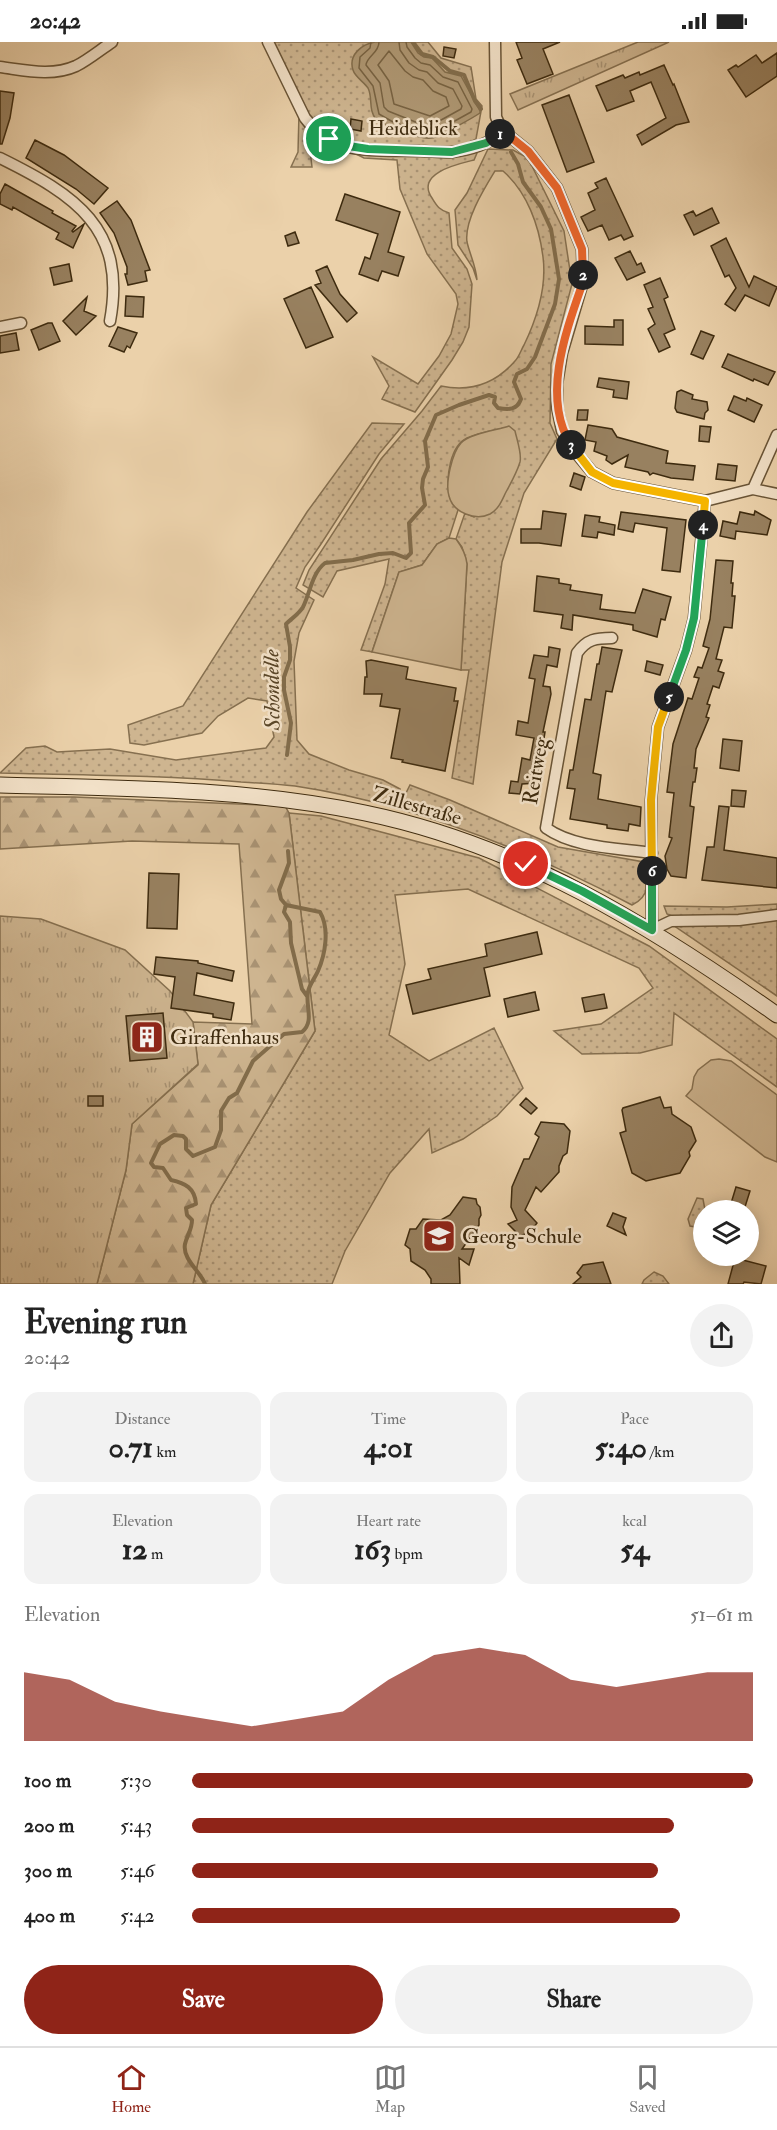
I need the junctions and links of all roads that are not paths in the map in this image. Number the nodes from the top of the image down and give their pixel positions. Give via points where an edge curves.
1 (112, 42) edge
2 (268, 42) edge
3 (495, 42) edge
4 (0, 67) edge
5 (502, 130) junction
6 (0, 158) edge
7 (110, 321) dead end
8 (21, 323) dead end
9 (0, 327) edge
10 (777, 435) edge
11 (753, 489) junction
12 (777, 494) edge
13 (705, 501) junction
14 (612, 638) dead end
15 (0, 785) edge
16 (652, 854) junction
17 (777, 915) edge
18 (652, 930) junction
19 (777, 1015) edge

1 - 4 street via 75,66 58,71
2 - 5 street, Heideblick via 305,118 320,133 342,145 452,152 486,143
3 - 5 street via 495,107
5 - 13 street via 549,175 566,205 582,249 583,282 557,384 562,430 592,472 613,483
6 - 7 street via 39,177 84,211 96,226 113,266
8 - 9 street
10 - 11 street
11 - 12 street
11 - 13 street
13 - 16 street via 694,618 658,727 651,800
14 - 16 street, Reitweg via 584,643 578,653 546,828 573,841
15 - 18 main road, Zillestraße via 189,790 293,800 366,813 425,828 526,864
16 - 18 street
17 - 18 street via 671,921
18 - 19 main road, Zillestraße

